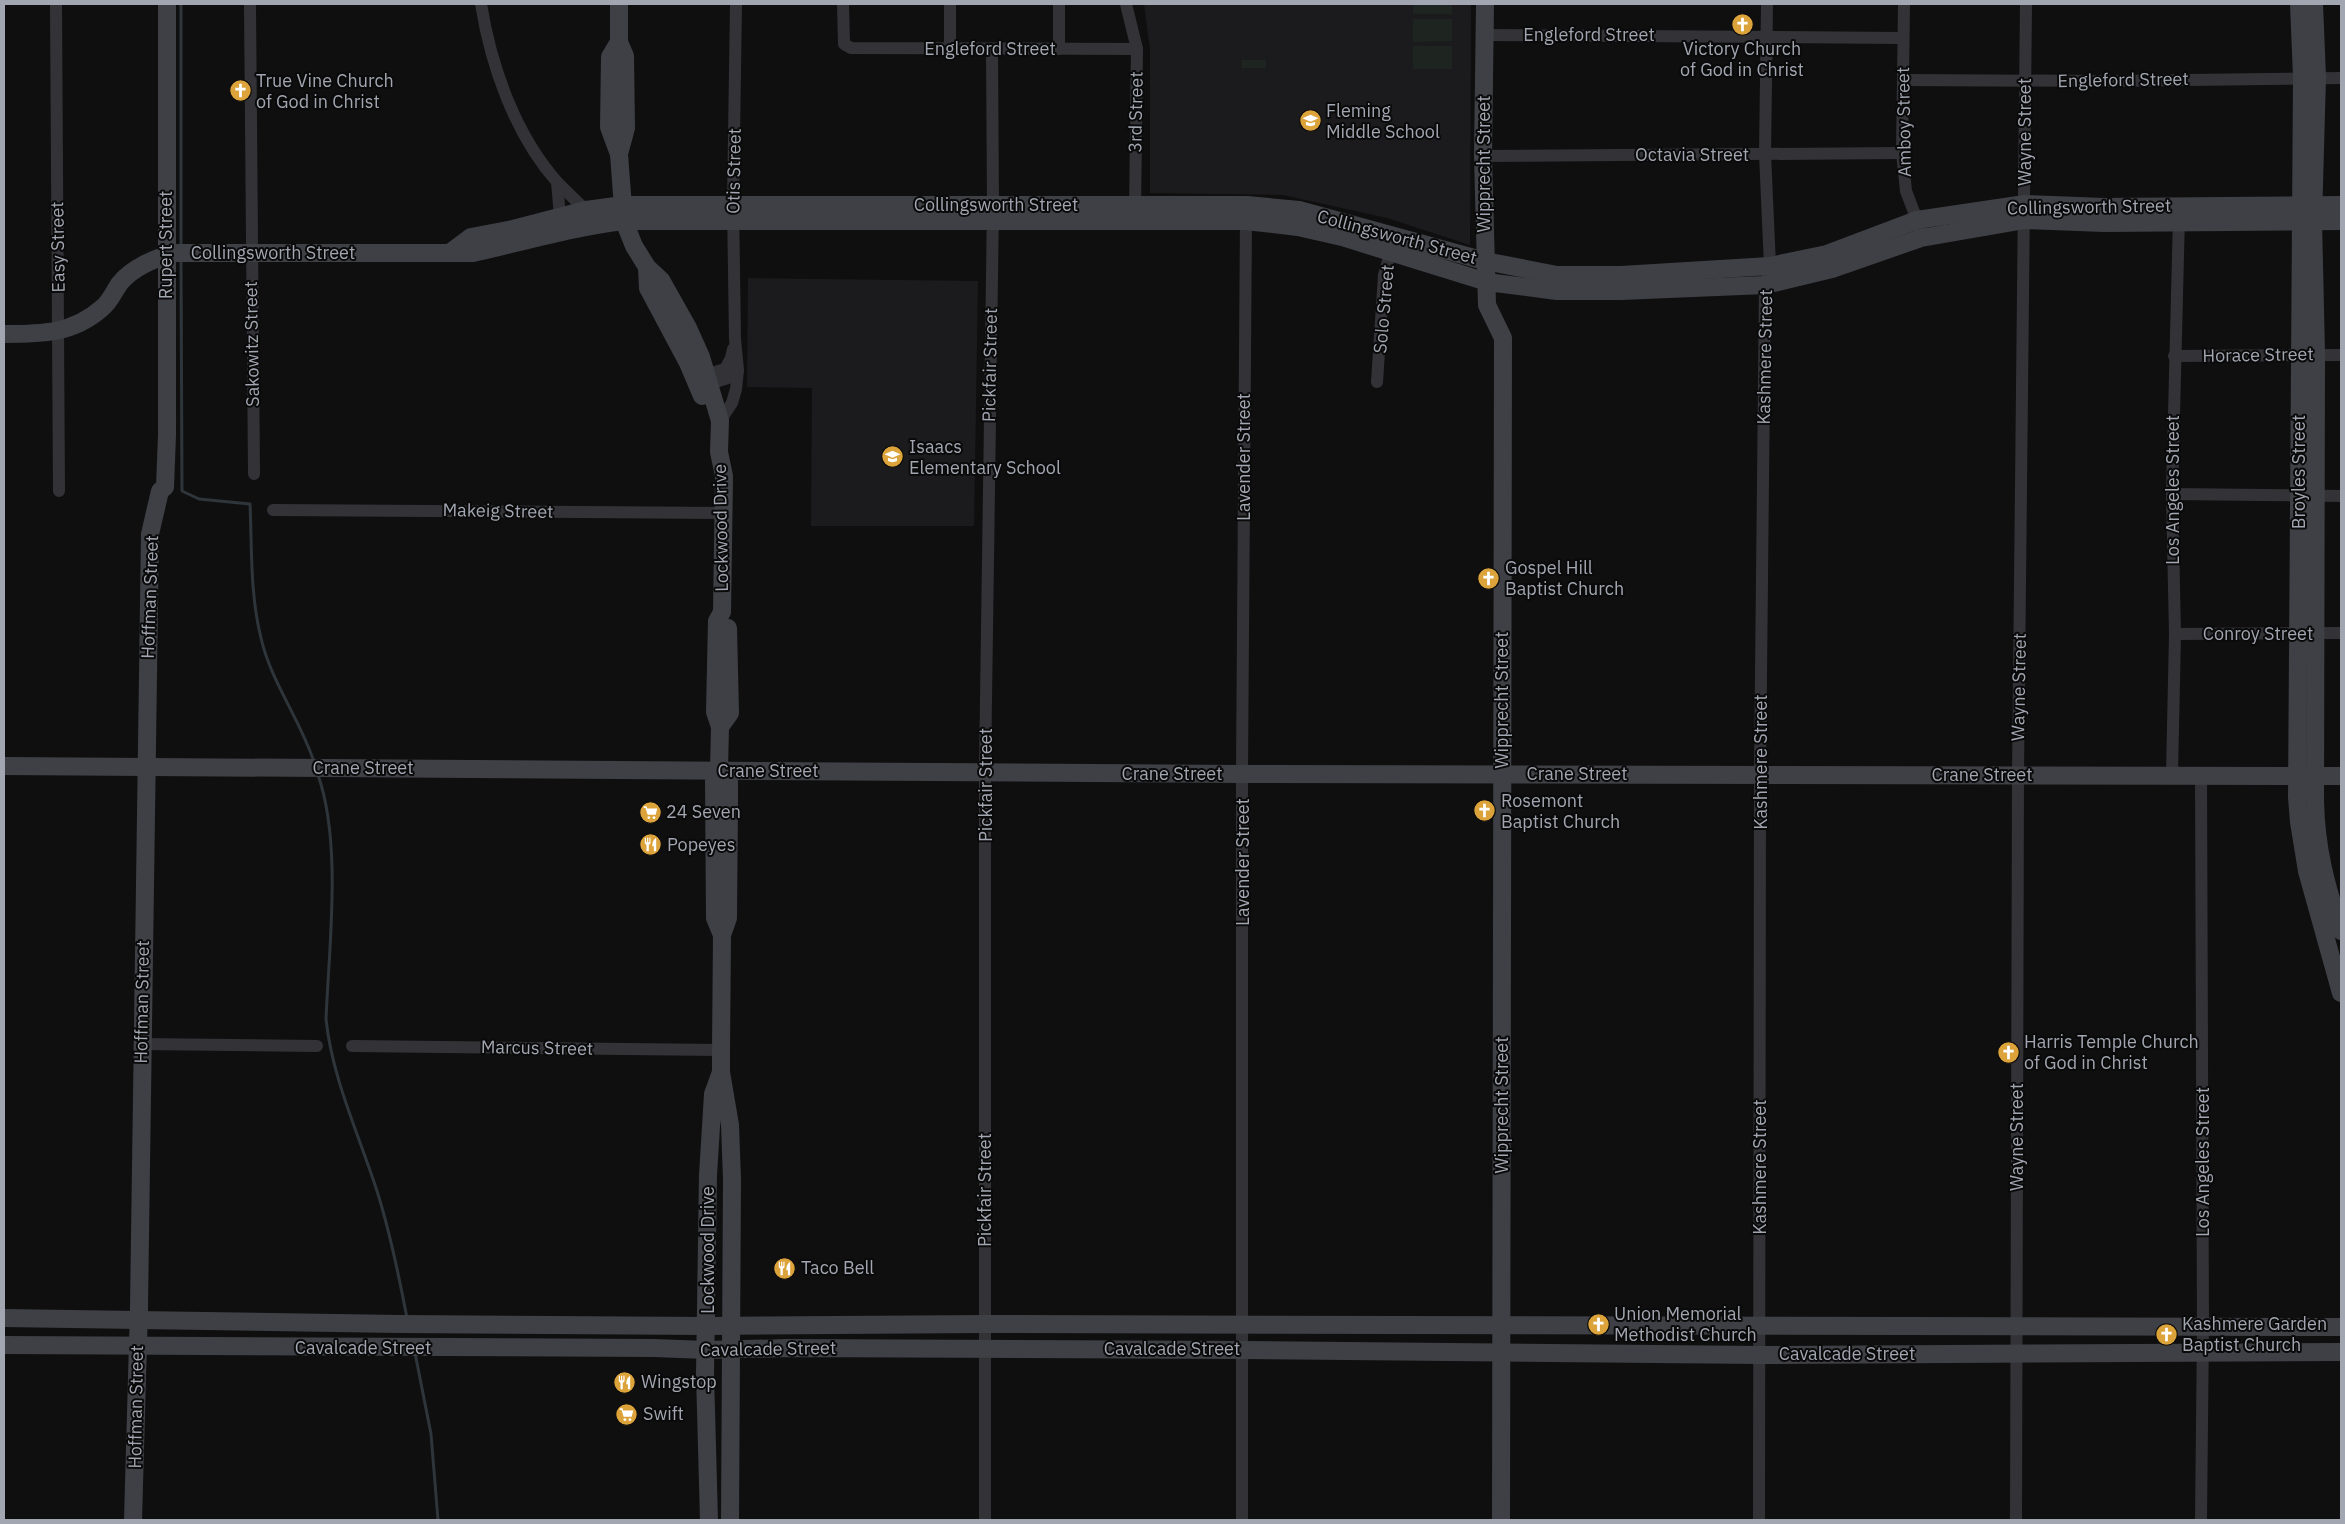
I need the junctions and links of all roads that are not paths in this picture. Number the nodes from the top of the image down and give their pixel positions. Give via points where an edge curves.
1 (56, 4) edge
2 (167, 4) edge
3 (250, 4) edge
4 (481, 4) edge
5 (618, 4) edge
6 (736, 4) edge
7 (843, 4) edge
8 (950, 4) edge
9 (1059, 4) edge
10 (1126, 4) edge
11 (1484, 4) edge
12 (1767, 4) edge
13 (1904, 4) edge
14 (2026, 4) edge
15 (2299, 4) edge
16 (2314, 4) edge
17 (1484, 35) junction
18 (1767, 36) junction
19 (1903, 38) junction
20 (950, 48) junction
21 (992, 50) junction
22 (1059, 50) junction
23 (1137, 50) junction
24 (2309, 77) junction
25 (2341, 78) edge
26 (1904, 80) junction
27 (2025, 81) junction
28 (1902, 153) junction
29 (1765, 154) junction
30 (1483, 156) junction
31 (557, 182) junction
32 (2341, 205) edge
33 (586, 210) junction
34 (733, 212) junction
35 (2025, 212) junction
36 (2306, 212) junction
37 (623, 213) junction
38 (993, 213) junction
39 (1135, 213) junction
40 (1246, 213) junction
41 (2179, 214) junction
42 (560, 217) junction
43 (1917, 220) junction
44 (2341, 221) edge
45 (1921, 238) junction
46 (1392, 244) junction
47 (451, 252) junction
48 (175, 253) junction
49 (252, 253) junction
50 (1486, 261) junction
51 (1770, 266) junction
52 (1487, 282) junction
53 (1765, 285) junction
54 (59, 332) junction
55 (4, 334) edge
56 (735, 339) junction
57 (2308, 354) junction
58 (2341, 355) edge
59 (2174, 356) junction
60 (738, 370) junction
61 (702, 381) junction
62 (1377, 382) dead end
63 (720, 421) junction
64 (719, 443) junction
65 (254, 474) dead end
66 (165, 487) joint
67 (59, 491) dead end
68 (2172, 494) junction
69 (2307, 495) junction
70 (2341, 496) edge
71 (273, 510) dead end
72 (724, 513) junction
73 (2175, 634) junction
74 (2305, 634) junction
75 (2341, 634) edge
76 (4, 766) edge
77 (147, 767) junction
78 (719, 770) junction
79 (985, 772) junction
80 (1242, 774) junction
81 (1501, 774) junction
82 (2172, 774) junction
83 (2201, 774) junction
84 (1760, 775) junction
85 (2018, 775) junction
86 (2306, 775) junction
87 (2341, 776) edge
88 (2334, 933) edge
89 (2341, 993) edge
90 (141, 1044) junction
91 (317, 1046) dead end
92 (352, 1046) dead end
93 (721, 1050) junction
94 (721, 1072) junction
95 (708, 1175) junction
96 (732, 1179) junction
97 (4, 1318) edge
98 (138, 1320) junction
99 (332, 1323) junction
100 (985, 1324) junction
101 (517, 1325) junction
102 (1115, 1325) junction
103 (707, 1326) junction
104 (731, 1326) junction
105 (1244, 1326) junction
106 (1374, 1326) junction
107 (1502, 1326) junction
108 (1633, 1326) junction
109 (1760, 1326) junction
110 (1891, 1326) junction
111 (2017, 1326) junction
112 (2341, 1327) edge
113 (2203, 1328) junction
114 (4, 1345) edge
115 (138, 1346) junction
116 (333, 1348) junction
117 (517, 1348) junction
118 (986, 1348) junction
119 (1114, 1349) junction
120 (706, 1350) junction
121 (730, 1350) junction
122 (1243, 1350) junction
123 (1373, 1351) junction
124 (2341, 1352) edge
125 (1503, 1353) junction
126 (2017, 1353) junction
127 (1632, 1354) junction
128 (1892, 1354) junction
129 (2202, 1354) junction
130 (1760, 1355) junction
131 (730, 1515) edge
132 (709, 1516) edge
133 (133, 1520) edge
134 (985, 1520) edge
135 (1242, 1520) edge
136 (1502, 1520) edge
137 (1759, 1520) edge
138 (2016, 1520) edge
139 (2201, 1520) edge

1 - 54 street, Easy Street
2 - 48 main road, Rupert Street
3 - 49 street, Sakowitz Street
4 - 31 street via 487,40 503,91 533,148
5 - 37 main road, Lockwood Drive via 618,42 625,56 626,128 620,154
6 - 34 street, Otis Street
7 - 20 street, Engleford Street via 844,44 851,48
8 - 20 street
9 - 22 street
10 - 23 street, 3rd Street
11 - 17 main road, Wipprecht Street
12 - 18 street, Kashmere Street
13 - 19 street, Amboy Street
14 - 27 street, Wayne Street
15 - 24 main road, Broyles Street
16 - 24 main road, Broyles Street
17 - 18 street, Engleford Street
17 - 30 main road, Wipprecht Street
18 - 19 street, Engleford Street
18 - 29 street, Kashmere Street
19 - 26 street, Amboy Street
20 - 21 street, Engleford Street
21 - 22 street, Engleford Street
21 - 38 street, Pickfair Street
22 - 23 street, Engleford Street
23 - 39 street, 3rd Street
24 - 25 street, Engleford Street
24 - 27 street, Engleford Street
24 - 36 main road, Broyles Street
26 - 27 street, Engleford Street
26 - 28 street, Amboy Street
27 - 35 street, Wayne Street
28 - 29 street, Octavia Street
28 - 43 street, Amboy Street via 1906,191
29 - 30 street, Octavia Street
29 - 51 street, Kashmere Street
30 - 50 main road, Wipprecht Street
31 - 33 street
31 - 42 street
32 - 36 main road, Collingsworth Street
33 - 37 main road, Collingsworth Street
33 - 42 main road, Collingsworth Street
34 - 37 main road, Collingsworth Street
34 - 38 main road, Collingsworth Street
34 - 56 street, Otis Street
35 - 41 main road, Collingsworth Street
35 - 43 main road, Collingsworth Street
35 - 45 main road, Collingsworth Street
35 - 85 street, Wayne Street
36 - 41 main road, Collingsworth Street
36 - 44 main road, Collingsworth Street
36 - 57 main road, Broyles Street
37 - 47 main road, Collingsworth Street via 516,244 472,253
37 - 61 main road, Lockwood Drive via 634,246 647,267 648,288
38 - 39 main road, Collingsworth Street
38 - 79 street, Pickfair Street
39 - 40 main road, Collingsworth Street
40 - 46 main road, Collingsworth Street via 1298,227
40 - 80 street, Lavender Street
41 - 59 street, Los Angeles Street
42 - 47 main road, Collingsworth Street via 471,237
43 - 45 street, Amboy Street
43 - 51 main road, Collingsworth Street via 1827,254
45 - 53 main road, Collingsworth Street via 1832,269
46 - 50 main road, Collingsworth Street
46 - 52 main road, Collingsworth Street
46 - 62 street, Solo Street via 1384,275
47 - 49 main road, Collingsworth Street
48 - 49 main road, Collingsworth Street
48 - 54 main road, Collingsworth Street via 144,264 121,282 104,307 82,323
48 - 66 main road, Rupert Street
49 - 65 street, Sakowitz Street
50 - 51 main road, Collingsworth Street via 1557,275 1621,275
50 - 52 main road, Wipprecht Street
51 - 53 street, Kashmere Street
52 - 53 main road, Collingsworth Street via 1557,291
52 - 81 main road, Wipprecht Street via 1487,305 1503,338
53 - 84 street, Kashmere Street
54 - 55 main road, Collingsworth Street
54 - 67 street, Easy Street
56 - 60 street, Otis Street
56 - 61 street, Otis Street via 725,369
57 - 58 street, Horace Street
57 - 59 street, Horace Street
57 - 69 main road, Broyles Street
59 - 68 street, Los Angeles Street
60 - 61 street via 728,378
60 - 63 street, Otis Street via 734,396
61 - 63 main road, Lockwood Drive
61 - 64 main road, Lockwood Drive
63 - 64 main road, Lockwood Drive
64 - 72 main road, Lockwood Drive via 724,476
66 - 77 main road, Hoffman Street via 160,491 150,534
68 - 69 street
68 - 73 street, Los Angeles Street
69 - 70 street
69 - 74 main road, Broyles Street
71 - 72 street, Makeig Street
72 - 78 main road, Lockwood Drive via 722,612 728,621 730,713 720,727
73 - 74 street, Conroy Street
73 - 82 street, Los Angeles Street
74 - 75 street, Conroy Street
74 - 86 main road, Broyles Street
76 - 77 main road, Crane Street
77 - 78 main road, Crane Street
77 - 90 main road, Hoffman Street
78 - 79 main road, Crane Street
78 - 93 main road, Lockwood Drive via 714,781 715,918 722,935
79 - 80 main road, Crane Street
79 - 100 street, Pickfair Street
80 - 81 main road, Crane Street
80 - 105 street, Lavender Street
81 - 84 main road, Crane Street
81 - 107 main road, Wipprecht Street
82 - 83 main road, Crane Street
82 - 85 main road, Crane Street
83 - 86 main road, Crane Street
83 - 113 street, Los Angeles Street
84 - 85 main road, Crane Street
84 - 109 street, Kashmere Street
85 - 111 street, Wayne Street
86 - 87 main road, Crane Street
86 - 88 main road, Broyles Street
88 - 89 main road, Broyles Street
90 - 91 street
90 - 98 main road, Hoffman Street
92 - 93 street, Marcus Street
93 - 94 main road, Lockwood Drive
94 - 95 main road, Lockwood Drive via 713,1094
94 - 96 main road, Lockwood Drive via 730,1125
95 - 96 main road
95 - 103 main road, Lockwood Drive
96 - 104 main road, Lockwood Drive
97 - 98 main road, Cavalcade Street
98 - 99 main road, Cavalcade Street
98 - 115 main road, Hoffman Street
99 - 101 main road, Cavalcade Street
99 - 116 main road
100 - 102 main road, Cavalcade Street
100 - 104 main road, Cavalcade Street
100 - 118 street, Pickfair Street
101 - 103 main road, Cavalcade Street
101 - 117 main road
102 - 105 main road, Cavalcade Street
102 - 119 main road
103 - 104 main road, Cavalcade Street
103 - 120 main road, Lockwood Drive
104 - 121 main road, Lockwood Drive
105 - 106 main road, Cavalcade Street
105 - 122 street, Lavender Street
106 - 107 main road, Cavalcade Street
106 - 123 main road
107 - 108 main road, Cavalcade Street
107 - 125 main road, Wipprecht Street
108 - 109 main road, Cavalcade Street
108 - 127 main road
109 - 110 main road, Cavalcade Street
109 - 130 street, Kashmere Street
110 - 111 main road, Cavalcade Street
110 - 128 main road
111 - 113 main road, Cavalcade Street
111 - 126 street, Wayne Street
112 - 113 main road, Cavalcade Street
113 - 129 street, Los Angeles Street
114 - 115 main road, Cavalcade Street
115 - 116 main road, Cavalcade Street
115 - 133 main road, Hoffman Street
116 - 117 main road, Cavalcade Street
117 - 120 main road, Cavalcade Street
118 - 119 main road, Cavalcade Street
118 - 121 main road, Cavalcade Street
118 - 134 street, Pickfair Street
119 - 122 main road, Cavalcade Street
120 - 121 main road, Cavalcade Street
120 - 132 main road, Lockwood Drive
121 - 131 main road, Lockwood Drive
122 - 123 main road, Cavalcade Street
122 - 135 street, Lavender Street
123 - 125 main road, Cavalcade Street
124 - 129 main road, Cavalcade Street
125 - 127 main road, Cavalcade Street
125 - 136 main road, Wipprecht Street
126 - 128 main road, Cavalcade Street
126 - 129 main road, Cavalcade Street
126 - 138 street, Wayne Street
127 - 130 main road, Cavalcade Street
128 - 130 main road, Cavalcade Street
129 - 139 street, Los Angeles Street
130 - 137 street, Kashmere Street
131 - 132 main road

